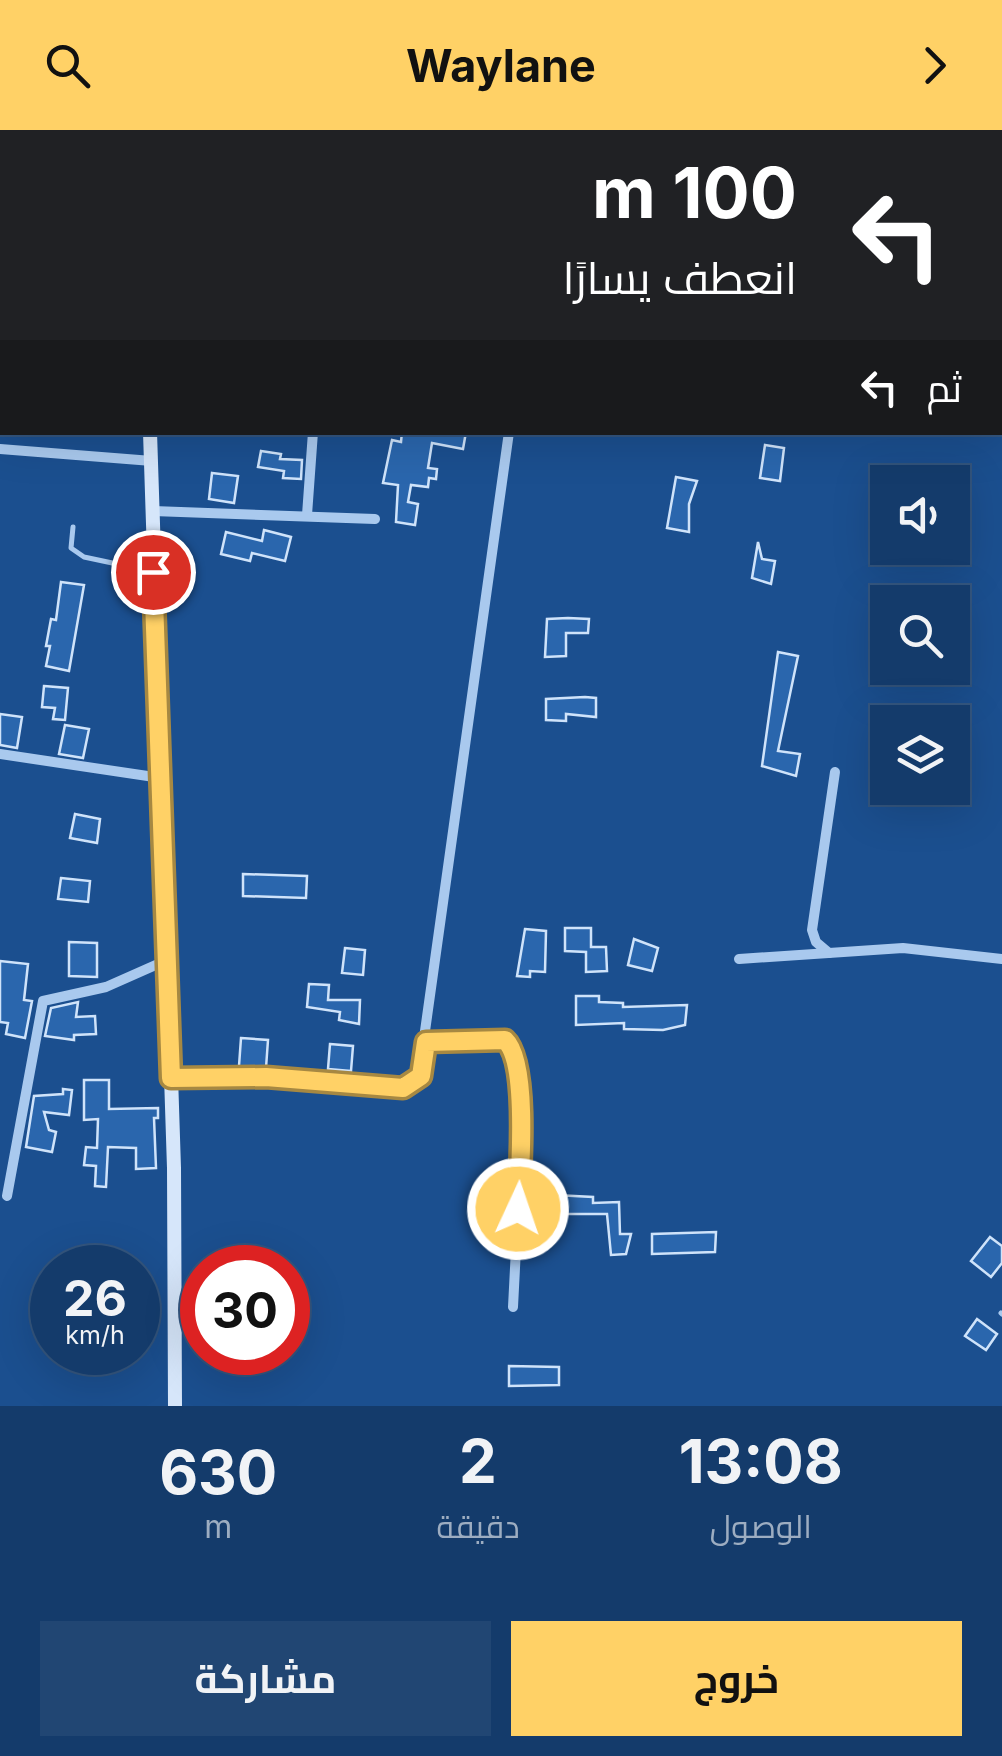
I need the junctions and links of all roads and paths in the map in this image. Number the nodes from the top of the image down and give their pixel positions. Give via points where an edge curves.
1 (150, 435) edge
2 (314, 435) edge
3 (509, 435) edge
4 (0, 449) edge
5 (152, 461) junction
6 (153, 511) junction
7 (307, 515) junction
8 (376, 519) dead end
9 (74, 527) dead end
10 (153, 572) junction
11 (0, 754) edge
12 (835, 772) dead end
13 (161, 778) junction
14 (829, 954) junction
15 (740, 959) dead end
16 (1002, 959) edge
17 (167, 960) junction
18 (426, 1042) junction
19 (171, 1078) junction
20 (7, 1196) dead end
21 (513, 1308) dead end
22 (175, 1406) edge

1 - 5 street
2 - 7 street
3 - 18 street
4 - 5 street
5 - 6 street
6 - 7 street
6 - 10 street
7 - 8 street
9 - 10 lane via 71,548 84,557
10 - 13 street
11 - 13 street
12 - 14 street via 812,930
13 - 17 street
14 - 15 street
14 - 16 street via 902,948
17 - 19 street
17 - 20 street via 106,987 43,1001
18 - 19 street via 421,1076 403,1088 266,1077
18 - 21 street via 498,1038 514,1053 521,1151
19 - 22 street

